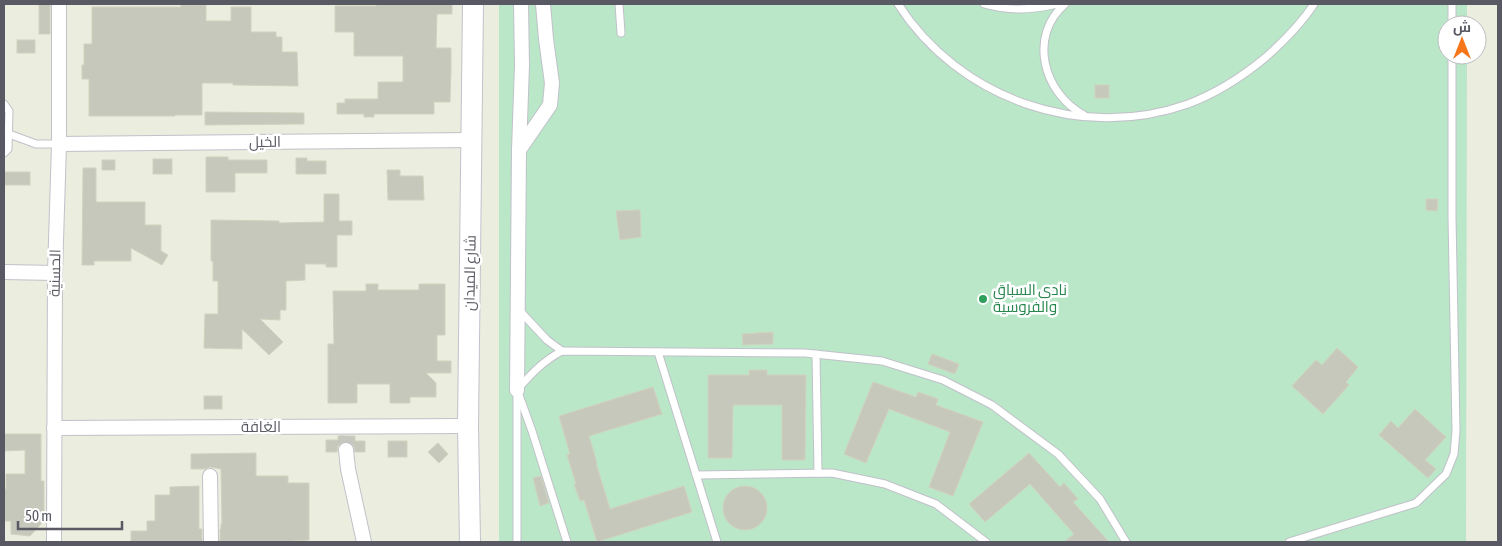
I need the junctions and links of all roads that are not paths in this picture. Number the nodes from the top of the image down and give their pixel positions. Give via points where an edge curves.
1 (59, 4) edge
2 (473, 4) edge
3 (521, 4) edge
4 (543, 4) edge
5 (619, 4) edge
6 (898, 4) edge
7 (984, 4) edge
8 (1057, 4) edge
9 (1065, 4) edge
10 (1314, 4) edge
11 (621, 33) dead end
12 (1452, 65) edge
13 (4, 104) edge
14 (1086, 116) junction
15 (9, 134) junction
16 (472, 140) junction
17 (59, 144) junction
18 (519, 150) junction
19 (4, 153) edge
20 (4, 272) edge
21 (55, 273) junction
22 (516, 308) junction
23 (562, 351) junction
24 (658, 352) junction
25 (816, 354) junction
26 (517, 390) junction
27 (468, 426) junction
28 (54, 428) junction
29 (345, 437) junction
30 (818, 473) junction
31 (696, 475) junction
32 (210, 476) dead end
33 (54, 542) edge
34 (211, 542) edge
35 (364, 542) edge
36 (470, 542) edge
37 (517, 542) edge
38 (567, 542) edge
39 (717, 542) edge
40 (986, 542) edge
41 (1126, 542) edge
42 (1289, 542) edge

1 - 17 street, الحسنية
2 - 16 street, شارع الميدان
3 - 18 street
4 - 18 street via 552,83 550,105
5 - 11 lane
6 - 14 lane via 932,47 983,85 1009,98 1044,109
7 - 8 lane via 1015,9
9 - 14 lane via 1055,14 1046,33 1045,61 1050,80 1061,98
10 - 14 lane via 1296,28 1268,54 1240,77 1208,96 1148,114
12 - 42 lane via 1454,454 1446,474 1416,503
13 - 15 lane via 9,111
15 - 17 lane via 36,144
15 - 19 lane via 8,150
16 - 17 street, الخيل
16 - 27 street, شارع الميدان
17 - 21 street, الحسنية
18 - 22 street
20 - 21 street
21 - 28 street, الحسنية
22 - 23 lane
22 - 26 street
23 - 24 lane
23 - 26 lane via 548,358
24 - 25 lane
24 - 31 lane
25 - 30 lane
25 - 41 lane via 882,361 943,380 992,405 1058,454 1100,499
26 - 37 lane
26 - 38 lane
27 - 29 street, الغافة
27 - 36 street, شارع الميدان
28 - 29 street, الغافة
28 - 33 street, الحسنية
29 - 35 street via 348,469
30 - 31 lane
30 - 40 lane via 885,484 936,504
31 - 39 lane
32 - 34 street

